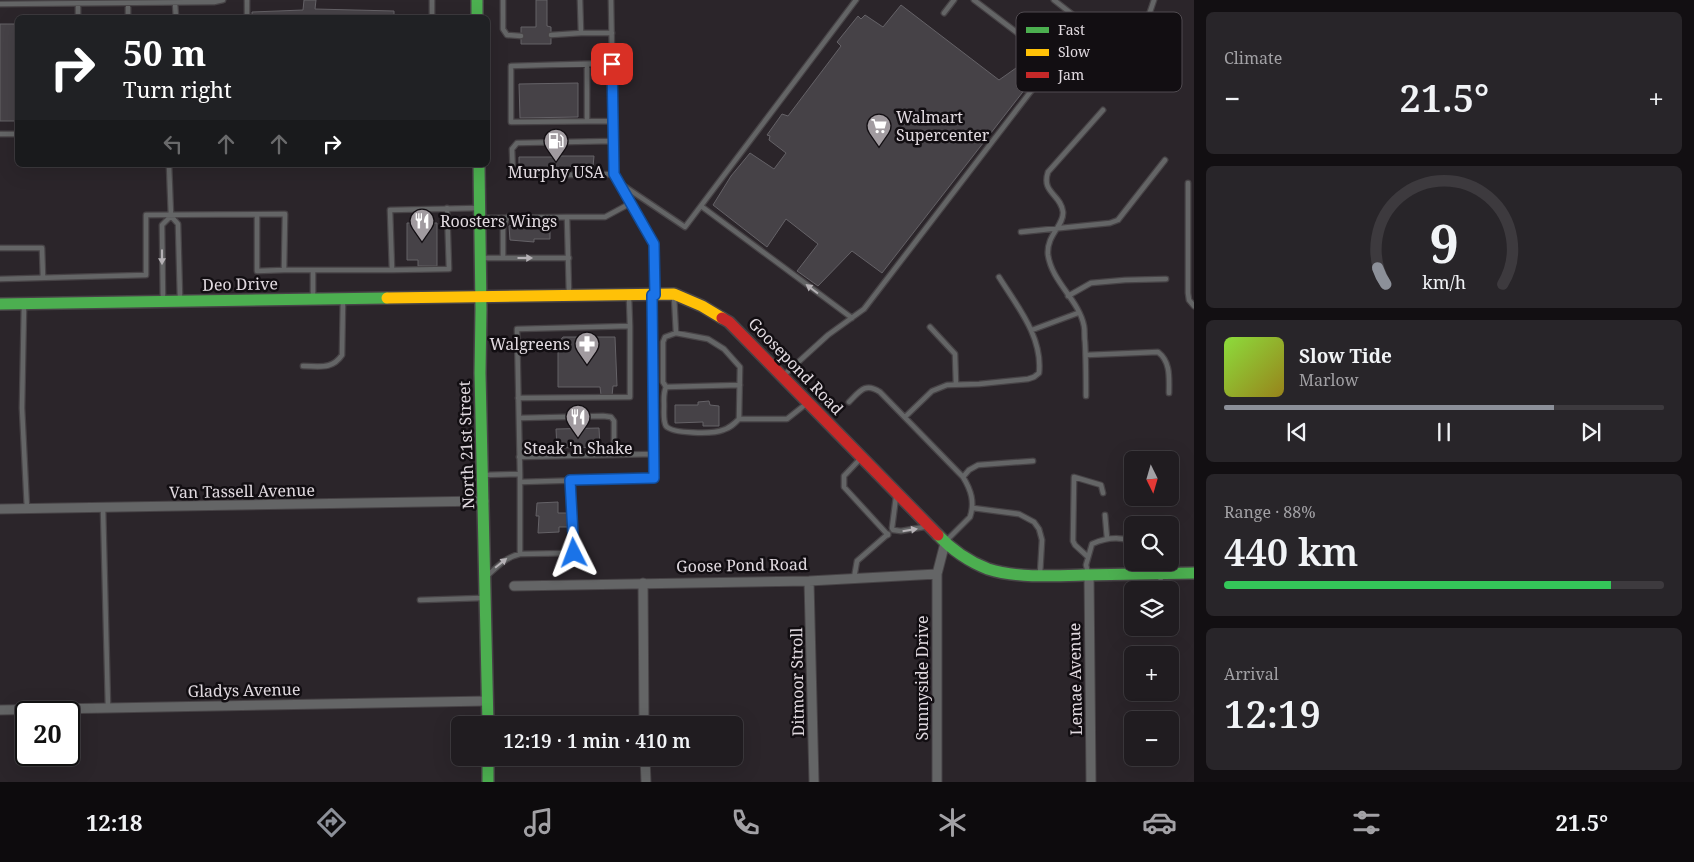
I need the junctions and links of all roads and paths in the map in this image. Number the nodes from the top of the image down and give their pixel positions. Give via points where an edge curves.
1 (223, 0) edge
2 (247, 0) edge
3 (432, 0) edge
4 (477, 0) edge
5 (503, 0) edge
6 (580, 0) edge
7 (611, 0) edge
8 (856, 0) edge
9 (954, 0) edge
10 (974, 0) edge
11 (1054, 0) edge
12 (1154, 0) edge
13 (128, 3) junction
14 (175, 3) junction
15 (0, 4) edge
16 (78, 4) junction
17 (1069, 12) edge
18 (1150, 12) edge
19 (944, 13) dead end
20 (78, 15) edge
21 (128, 15) edge
22 (176, 15) edge
23 (247, 15) edge
24 (432, 15) edge
25 (477, 15) edge
26 (1016, 32) edge
27 (612, 33) junction
28 (581, 34) junction
29 (551, 35) dead end
30 (521, 36) dead end
31 (587, 64) junction
32 (612, 64) junction
33 (1030, 92) edge
34 (1103, 110) dead end
35 (588, 121) junction
36 (613, 121) junction
37 (0, 134) edge
38 (15, 134) edge
39 (613, 141) junction
40 (1165, 160) dead end
41 (169, 167) edge
42 (479, 167) edge
43 (614, 174) junction
44 (618, 182) junction
45 (1188, 183) dead end
46 (631, 203) junction
47 (701, 206) junction
48 (447, 208) junction
49 (480, 213) junction
50 (257, 215) junction
51 (171, 216) junction
52 (567, 217) junction
53 (508, 218) junction
54 (1056, 228) junction
55 (1020, 232) dead end
56 (0, 248) edge
57 (481, 258) junction
58 (503, 258) junction
59 (569, 258) junction
60 (284, 270) junction
61 (313, 270) junction
62 (392, 270) junction
63 (999, 277) dead end
64 (43, 278) junction
65 (1166, 278) dead end
66 (0, 279) edge
67 (674, 294) junction
68 (629, 295) junction
69 (654, 295) junction
70 (569, 296) junction
71 (1068, 296) junction
72 (481, 297) junction
73 (313, 299) junction
74 (343, 299) junction
75 (180, 301) junction
76 (162, 302) junction
77 (0, 304) edge
78 (24, 304) junction
79 (1194, 306) edge
80 (1078, 313) junction
81 (852, 318) junction
82 (630, 326) junction
83 (930, 327) dead end
84 (1032, 330) junction
85 (676, 333) junction
86 (1086, 355) junction
87 (303, 366) dead end
88 (783, 376) junction
89 (956, 384) junction
90 (740, 385) junction
91 (666, 387) junction
92 (1170, 393) dead end
93 (1086, 396) dead end
94 (518, 398) junction
95 (809, 402) junction
96 (849, 402) dead end
97 (905, 417) junction
98 (519, 418) junction
99 (739, 419) junction
100 (654, 454) junction
101 (614, 455) junction
102 (520, 457) junction
103 (862, 457) junction
104 (1033, 461) dead end
105 (520, 474) junction
106 (483, 475) junction
107 (963, 478) junction
108 (570, 480) junction
109 (520, 482) junction
110 (897, 493) junction
111 (1103, 493) dead end
112 (484, 501) junction
113 (103, 508) junction
114 (973, 508) junction
115 (27, 509) junction
116 (0, 510) edge
117 (1105, 515) dead end
118 (928, 526) junction
119 (893, 530) junction
120 (888, 535) junction
121 (1107, 538) junction
122 (1124, 539) edge
123 (945, 543) junction
124 (520, 554) junction
125 (1088, 557) junction
126 (1130, 571) edge
127 (1179, 571) edge
128 (1194, 573) edge
129 (936, 574) junction
130 (1089, 575) junction
131 (1040, 576) junction
132 (485, 578) junction
133 (854, 578) junction
134 (809, 580) junction
135 (643, 583) junction
136 (514, 586) dead end
137 (486, 597) junction
138 (420, 600) dead end
139 (488, 701) junction
140 (108, 707) junction
141 (0, 710) edge
142 (488, 716) edge
143 (644, 716) edge
144 (488, 766) edge
145 (646, 766) edge
146 (488, 782) edge
147 (646, 782) edge
148 (814, 782) edge
149 (937, 782) edge
150 (1091, 782) edge

1 - 14 lane
2 - 23 lane
3 - 24 lane
4 - 25 street
5 - 30 lane via 503,29 507,35
6 - 28 lane
7 - 27 lane
8 - 47 lane
9 - 19 lane
10 - 26 lane
11 - 17 lane
12 - 18 lane
13 - 14 lane
13 - 16 lane
13 - 21 lane
14 - 22 lane
15 - 16 lane
16 - 20 lane
27 - 28 lane
27 - 32 lane
28 - 29 lane
31 - 32 lane
31 - 35 lane
31 - 35 lane via 511,66 511,122
32 - 36 lane
33 - 81 lane via 864,309
34 - 54 lane via 1048,172 1046,184 1063,212
35 - 36 lane
36 - 39 lane
37 - 38 lane
39 - 43 lane
39 - 43 lane via 517,143 512,150 513,176
40 - 54 lane via 1118,220
41 - 51 lane
42 - 49 street, North 21st Street
43 - 44 lane
44 - 46 lane
44 - 47 lane via 685,227
45 - 79 lane via 1188,293
46 - 52 lane via 605,217
46 - 69 lane via 654,244
81 -> 47 lane
48 - 49 lane
48 - 62 lane via 390,210
48 - 62 lane via 450,269
49 - 53 lane
49 - 57 street, North 21st Street
50 - 51 lane
50 - 60 lane via 257,271
50 - 60 lane via 285,214
51 - 64 lane via 146,215 146,275
51 - 75 lane via 178,224
51 -> 76 lane via 162,225
52 - 53 lane
52 - 59 lane
53 - 58 lane via 504,226
54 - 55 lane
54 - 71 lane via 1049,239 1048,256
56 - 64 lane via 42,248
57 - 58 lane
57 - 72 street, North 21st Street
58 -> 59 lane
59 - 70 lane
60 - 61 lane
61 - 62 lane
61 - 73 lane
63 - 84 lane
64 - 66 lane
65 - 71 lane via 1091,283
67 - 69 street, Goosepond Road
67 - 85 lane
67 - 88 street, Goosepond Road via 729,322
68 - 69 street, Goosepond Road
68 - 70 street, Goosepond Road
68 - 82 lane
69 - 100 lane
70 - 72 street, Goosepond Road
71 - 80 lane
72 - 74 street, Deo Drive
72 - 106 street, North 21st Street
73 - 74 street, Deo Drive
73 - 75 street, Deo Drive
74 - 87 lane via 342,355 338,362 329,366
75 - 76 street, Deo Drive
76 - 78 street, Deo Drive
77 - 78 street, Deo Drive
78 - 115 lane via 22,408
80 - 84 lane
80 - 86 lane via 1084,326
81 - 88 lane
82 - 94 lane via 517,329
82 - 94 lane via 630,397
83 - 89 lane via 955,354
84 - 89 lane via 1040,364 1039,373 1034,377
85 - 90 lane via 708,339 724,349 740,367
85 - 91 lane via 665,337 663,342 663,382
86 - 92 lane via 1158,352 1168,363
86 - 93 lane
88 - 95 street, Goosepond Road
89 - 97 lane via 932,391
90 - 91 lane
90 - 99 lane
91 - 99 lane via 664,418 670,429 678,432 721,431
94 - 98 lane
95 - 99 lane via 788,419
95 - 103 street, Goosepond Road
96 - 97 lane via 863,388 873,387
97 - 107 lane
98 - 101 lane via 611,417 614,421
98 - 102 lane
100 - 101 lane
100 - 108 lane via 654,478
101 - 102 lane
102 - 105 lane
103 - 110 street, Goosepond Road
103 - 120 lane via 844,476 844,487
104 - 107 lane via 978,465
105 - 106 lane
105 - 109 lane
106 - 112 street, North 21st Street
107 - 114 lane via 972,494
108 - 109 lane
108 - 124 lane via 574,553
109 - 124 lane
110 - 118 street, Goosepond Road
110 - 119 lane
111 - 125 lane via 1102,485 1074,477 1073,541
112 - 113 street, Van Tassell Avenue
112 - 132 street, North 21st Street
113 - 115 street, Van Tassell Avenue
113 - 140 lane
114 - 123 lane via 970,517
114 - 131 lane via 1019,514 1034,522 1042,540
115 - 116 street, Van Tassell Avenue
117 - 121 lane
119 -> 118 lane
118 - 123 street, Goosepond Road
119 - 120 lane
120 - 133 lane via 857,562
121 - 122 lane
121 - 125 lane via 1092,544
123 - 129 street
123 - 131 street, Goosepond Road via 989,569
132 -> 124 lane via 502,562
125 - 130 lane
126 - 130 street
127 - 128 street
129 - 133 street, Goose Pond Road
129 - 149 street, Sunnyside Drive
130 - 131 street
130 - 150 street, Lemae Avenue
132 - 137 street, North 21st Street
133 - 134 street, Goose Pond Road
134 - 135 street, Goose Pond Road
134 - 148 street, Ditmoor Stroll
135 - 136 street, Goose Pond Road
135 - 143 street
137 - 138 lane
137 - 139 street, North 21st Street
139 - 140 street, Gladys Avenue
139 - 142 street, North 21st Street
140 - 141 street, Gladys Avenue
144 - 146 street
145 - 147 street

